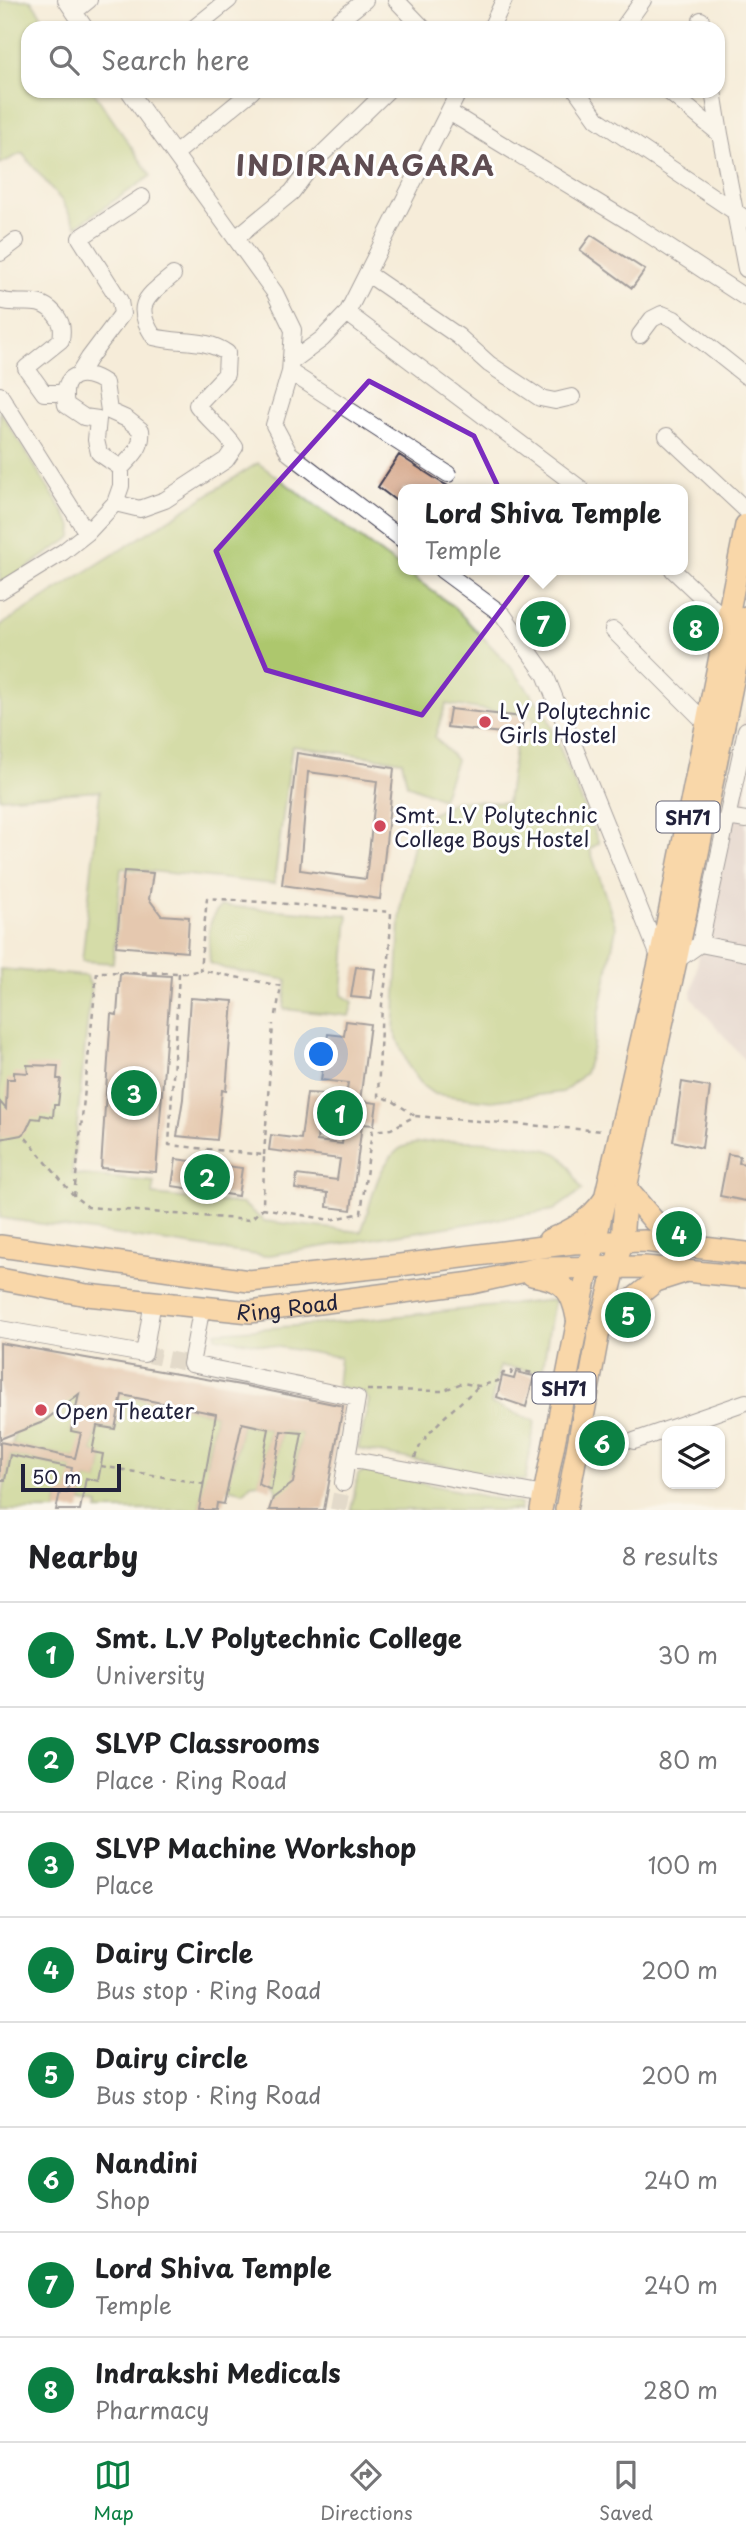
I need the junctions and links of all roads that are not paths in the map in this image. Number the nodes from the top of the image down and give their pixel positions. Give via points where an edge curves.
1 (89, 0) edge
2 (229, 0) edge
3 (365, 0) edge
4 (396, 0) edge
5 (504, 0) edge
6 (643, 0) edge
7 (70, 6) edge
8 (80, 21) edge
9 (203, 21) edge
10 (339, 21) edge
11 (416, 21) edge
12 (494, 21) edge
13 (628, 21) edge
14 (134, 98) edge
15 (243, 98) edge
16 (380, 98) edge
17 (452, 98) edge
18 (582, 98) edge
19 (676, 98) edge
20 (714, 98) edge
21 (720, 134) junction
22 (175, 153) junction
23 (142, 197) dead end
24 (742, 217) edge
25 (236, 238) junction
26 (16, 241) dead end
27 (0, 253) edge
28 (746, 269) edge
29 (368, 274) junction
30 (173, 275) dead end
31 (746, 298) edge
32 (0, 300) edge
33 (347, 313) junction
34 (640, 335) dead end
35 (290, 367) junction
36 (79, 374) junction
37 (746, 376) edge
38 (64, 393) junction
39 (0, 395) edge
40 (572, 397) dead end
41 (667, 436) dead end
42 (121, 467) junction
43 (448, 474) dead end
44 (574, 484) edge
45 (115, 503) junction
46 (746, 510) edge
47 (746, 528) edge
48 (87, 533) junction
49 (398, 536) edge
50 (449, 575) edge
51 (680, 575) edge
52 (0, 592) edge
53 (737, 619) edge
54 (612, 630) dead end
55 (707, 724) junction
56 (746, 730) edge
57 (743, 756) edge
58 (727, 817) junction
59 (746, 820) edge
60 (700, 944) junction
61 (746, 953) edge
62 (668, 960) junction
63 (616, 1191) junction
64 (622, 1241) junction
65 (595, 1242) junction
66 (0, 1246) edge
67 (691, 1247) junction
68 (524, 1250) junction
69 (746, 1253) edge
70 (583, 1267) junction
71 (615, 1268) junction
72 (686, 1271) junction
73 (191, 1273) junction
74 (523, 1273) junction
75 (746, 1277) edge
76 (0, 1279) edge
77 (153, 1301) junction
78 (193, 1305) junction
79 (578, 1324) junction
80 (601, 1325) junction
81 (0, 1329) edge
82 (746, 1402) edge
83 (556, 1432) junction
84 (581, 1437) junction
85 (634, 1441) dead end
86 (348, 1459) junction
87 (343, 1483) tunnel mouth
88 (542, 1503) edge
89 (566, 1510) edge

1 - 7 street
2 - 9 street
3 - 10 street
4 - 11 street
5 - 12 street
6 - 13 street
7 - 8 street
14 - 22 street
15 - 22 street
16 - 25 street via 316,160 292,192
17 - 29 street
17 - 31 street
18 - 24 street via 597,120
19 - 21 street
20 - 21 street
21 - 24 street
22 - 25 street
23 - 36 street via 80,238 120,301 122,314
24 - 28 street
25 - 35 street via 275,293 293,330
26 - 27 street
29 - 33 street
29 - 40 street via 540,398
30 - 45 street via 152,293 142,315 153,337 215,344 227,353 226,374 197,405 235,447 226,460 165,500 140,509
32 - 38 street via 45,304 56,315 63,327 61,340 26,368 44,393
33 - 35 street
33 - 44 street
34 - 37 street via 662,314
35 - 43 street
35 - 49 street via 274,425 289,453
36 - 38 street via 68,382
36 - 42 street via 93,374 106,383 110,411 141,430 142,441
38 - 42 street via 66,405 74,412 98,419 99,453
39 - 48 street
41 - 46 street
42 - 45 street
45 - 48 street
47 - 53 main road, SH71
48 - 52 street
50 - 62 street via 503,615 545,674
51 - 53 street
53 - 55 main road, SH71
53 - 62 main road, SH71
54 - 55 street
55 - 62 main road, SH71
56 - 57 street
57 - 58 street
58 - 59 street
58 - 60 street
60 - 61 street
60 - 62 street
62 - 63 main road, SH71
62 - 63 main road, SH71 via 621,1132
63 - 64 main road, SH71
63 - 65 main road, SH71
63 - 67 main road
63 - 68 main road via 578,1227
64 - 65 main road, Ring Road
64 - 67 main road, Ring Road
64 - 71 main road, SH71
65 - 68 main road, Ring Road
65 - 70 main road, SH71
66 - 73 main road, Ring Road
67 - 69 main road, Ring Road
68 - 73 main road, Ring Road via 249,1281
70 - 71 main road, Ring Road
70 - 74 main road, Ring Road
70 - 79 main road, SH71
71 - 72 main road, Ring Road
71 - 80 main road, SH71
72 - 75 main road, Ring Road
72 - 80 main road via 656,1281
73 - 78 main road
74 - 78 main road, Ring Road via 250,1312
74 - 79 main road via 550,1278 563,1286 574,1299
76 - 77 main road, Ring Road
77 - 78 main road, Ring Road
77 - 81 street via 144,1354
78 - 86 street via 191,1364 357,1398
79 - 83 main road, SH71
80 - 84 main road, SH71
82 - 85 street
83 - 84 main road
83 - 88 main road, SH71
84 - 89 main road, SH71
86 - 87 street
86 - 88 street

